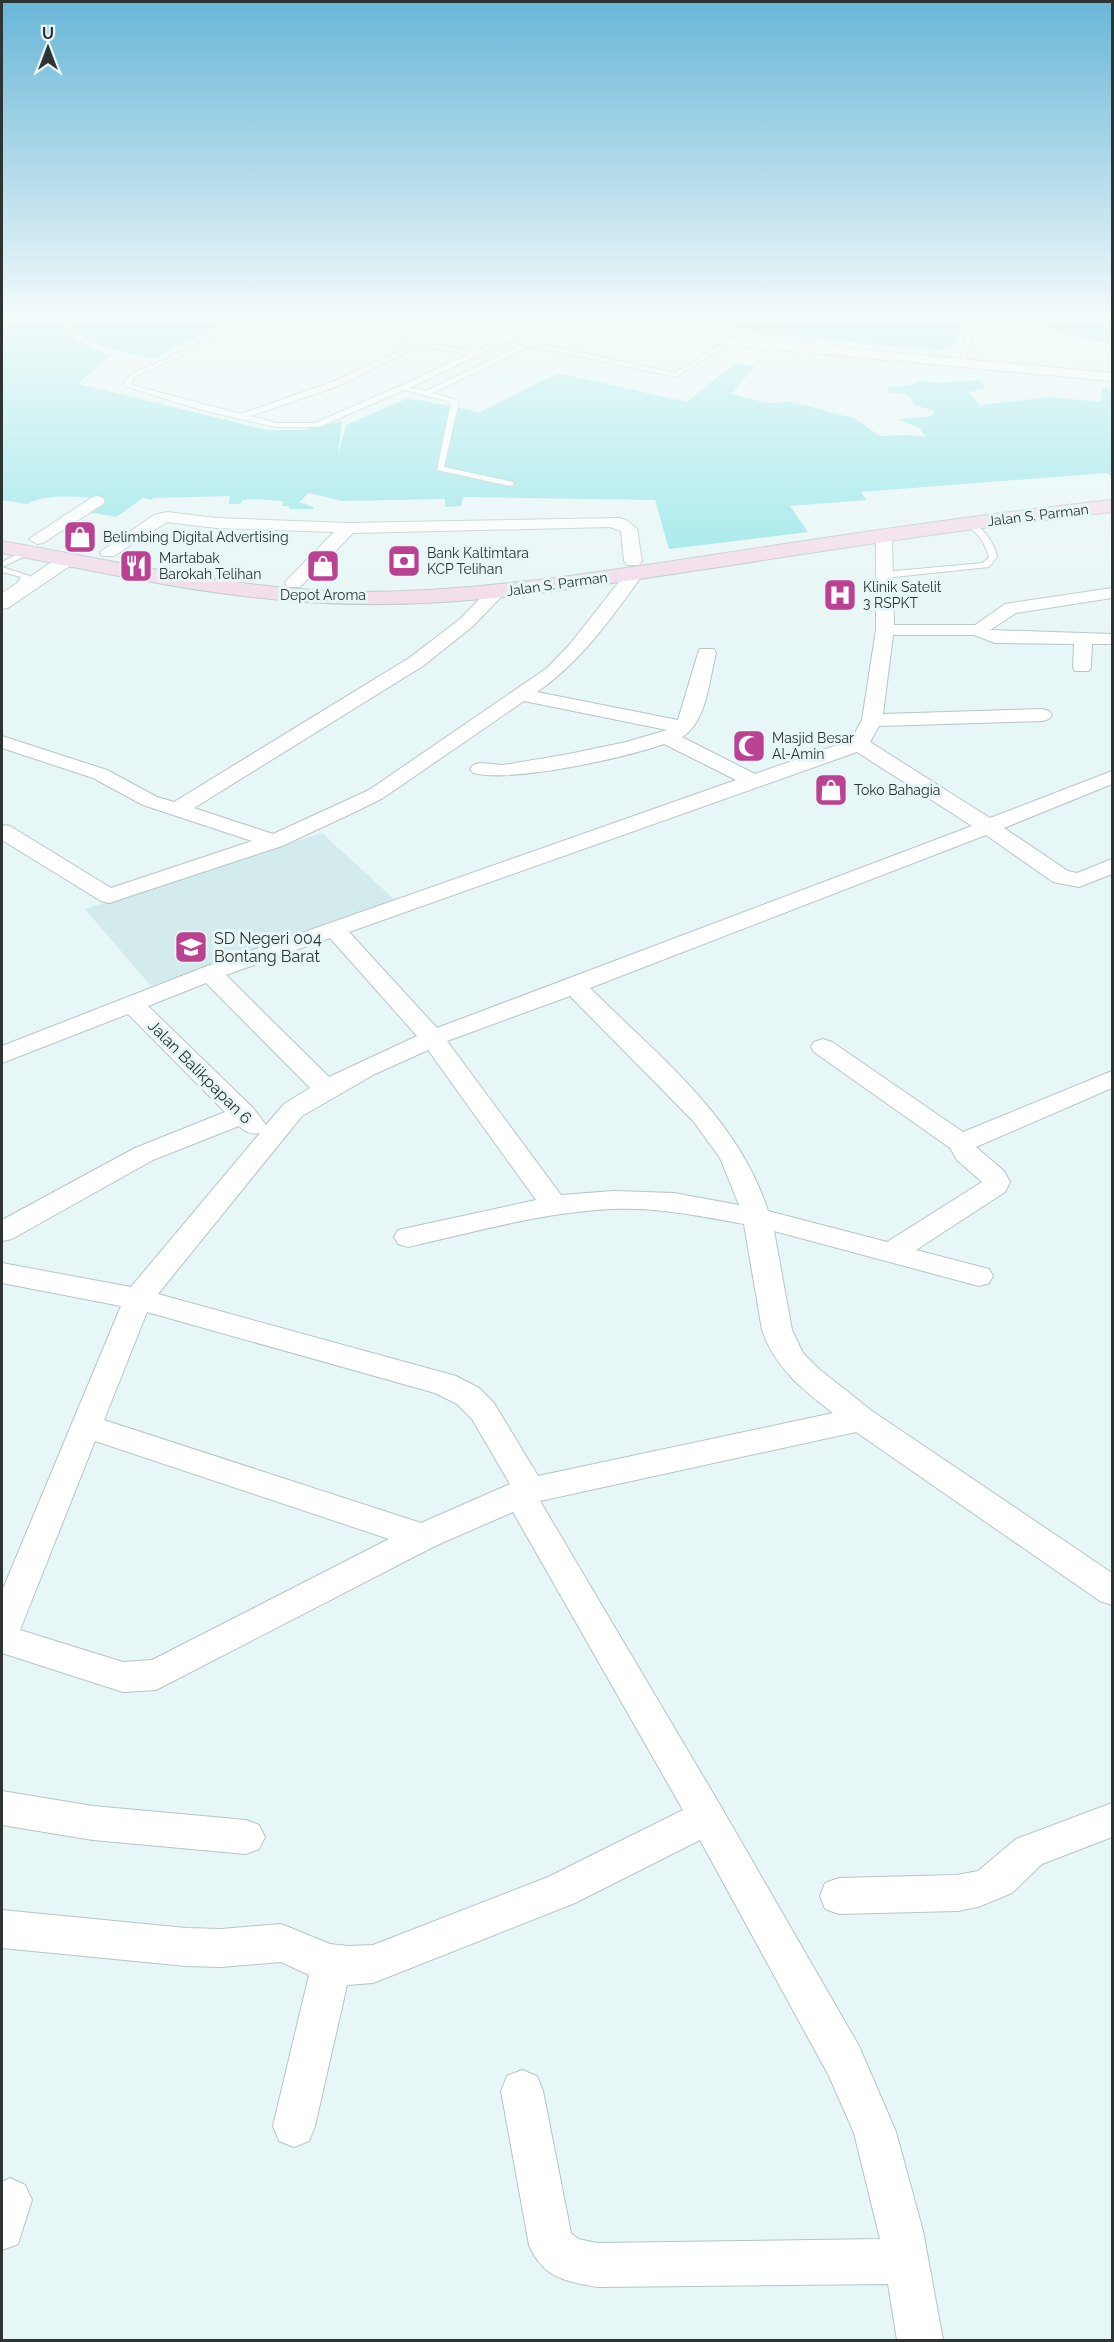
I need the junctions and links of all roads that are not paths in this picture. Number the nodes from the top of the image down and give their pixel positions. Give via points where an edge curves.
1 (448, 430) edge
2 (510, 484) dead end
3 (1113, 497) edge
4 (97, 501) dead end
5 (1113, 506) edge
6 (970, 523) junction
7 (348, 528) junction
8 (2, 533) edge
9 (884, 536) junction
10 (2, 547) edge
11 (36, 548) junction
12 (64, 551) junction
13 (108, 552) junction
14 (634, 567) junction
15 (4, 571) edge
16 (884, 575) junction
17 (294, 583) junction
18 (496, 592) junction
19 (1113, 593) edge
20 (2, 597) edge
21 (2, 604) edge
22 (885, 630) junction
23 (979, 630) junction
24 (1083, 638) junction
25 (1113, 639) edge
26 (707, 653) dead end
27 (1082, 667) dead end
28 (522, 695) junction
29 (1042, 715) dead end
30 (872, 720) junction
31 (675, 732) junction
32 (2, 742) edge
33 (858, 744) junction
34 (480, 769) dead end
35 (1112, 778) edge
36 (754, 781) junction
37 (176, 810) junction
38 (989, 827) junction
39 (2, 831) edge
40 (274, 841) junction
41 (1113, 866) edge
42 (335, 930) junction
43 (210, 973) junction
44 (574, 986) junction
45 (131, 1004) junction
46 (432, 1038) junction
47 (823, 1047) dead end
48 (2, 1055) edge
49 (1113, 1079) edge
50 (325, 1088) junction
51 (244, 1114) junction
52 (269, 1143) junction
53 (961, 1143) junction
54 (554, 1205) junction
55 (756, 1217) junction
56 (2, 1232) edge
57 (408, 1237) dead end
58 (890, 1253) junction
59 (2, 1273) edge
60 (979, 1276) dead end
61 (138, 1299) junction
62 (861, 1419) junction
63 (85, 1426) junction
64 (541, 1488) junction
65 (423, 1537) junction
66 (1113, 1592) edge
67 (2, 1631) edge
68 (2, 1639) edge
69 (2, 1808) edge
70 (707, 1817) junction
71 (1113, 1820) edge
72 (246, 1837) dead end
73 (839, 1896) dead end
74 (2, 1929) edge
75 (332, 1964) junction
76 (522, 2091) dead end
77 (294, 2126) dead end
78 (906, 2261) junction
79 (920, 2340) edge

1 - 2 lane via 440,468
3 - 14 main road, Jalan S. Parman via 861,528
4 - 11 street
5 - 6 main road, Jalan S. Parman
6 - 9 main road, Jalan S. Parman
6 - 16 lane via 991,546 993,557 986,565
7 - 13 street via 163,517
7 - 14 street via 610,522 629,529
7 - 17 street
8 - 11 main road, Jalan S. Parman
9 - 14 main road, Jalan S. Parman
9 - 16 street
10 - 11 main road, Jalan S. Parman
11 - 12 main road, Jalan S. Parman
11 - 15 lane
12 - 13 main road, Jalan S. Parman
12 - 18 main road, Jalan S. Parman via 264,593 357,598
12 - 21 street
13 - 17 main road, Jalan S. Parman
14 - 17 main road, Jalan S. Parman via 474,582 348,586
14 - 18 main road, Jalan S. Parman
14 - 28 street via 577,648 554,672
15 - 20 lane via 26,576
16 - 22 street
18 - 37 street via 466,623 416,662
19 - 23 street via 1011,608
22 - 23 street
22 - 30 street
23 - 24 street via 995,637
24 - 25 street
24 - 27 street
26 - 31 street
28 - 31 street
28 - 40 street via 376,794
29 - 30 street
30 - 33 street
31 - 34 street via 503,771
31 - 36 street
32 - 37 street via 100,774
33 - 36 street
33 - 38 street
35 - 38 street
36 - 42 street
37 - 40 street
38 - 41 street via 1068,880 1079,880
38 - 44 street
39 - 40 street via 109,896
42 - 43 street
42 - 46 street
43 - 45 street
43 - 50 street
44 - 46 street
44 - 55 street via 709,1121 742,1175
45 - 48 street
45 - 51 street, Jalan Balikpapan 6
46 - 50 street
46 - 54 street
47 - 53 street
49 - 53 street
50 - 52 street via 293,1110
51 - 52 street, Jalan Balikpapan 6
51 - 56 street via 144,1154
52 - 61 street
53 - 58 street via 966,1154 994,1177 994,1186
54 - 55 street via 613,1200 674,1202
54 - 57 street
55 - 58 street
55 - 62 street via 782,1345 808,1377
58 - 60 street
59 - 61 street
61 - 63 street
61 - 64 street via 444,1384 468,1396 483,1411
62 - 64 street
62 - 66 street
63 - 65 street
63 - 67 street
64 - 65 street
64 - 70 street
65 - 68 street via 156,1675 123,1677
69 - 72 street via 93,1823
70 - 75 street via 561,1890 411,1951 373,1964
70 - 78 street via 844,2061 875,2132
71 - 73 street via 1029,1851 998,1880 974,1891
74 - 75 street via 193,1947 282,1944
75 - 77 street
76 - 78 street via 551,2245 567,2259 597,2265
78 - 79 street

